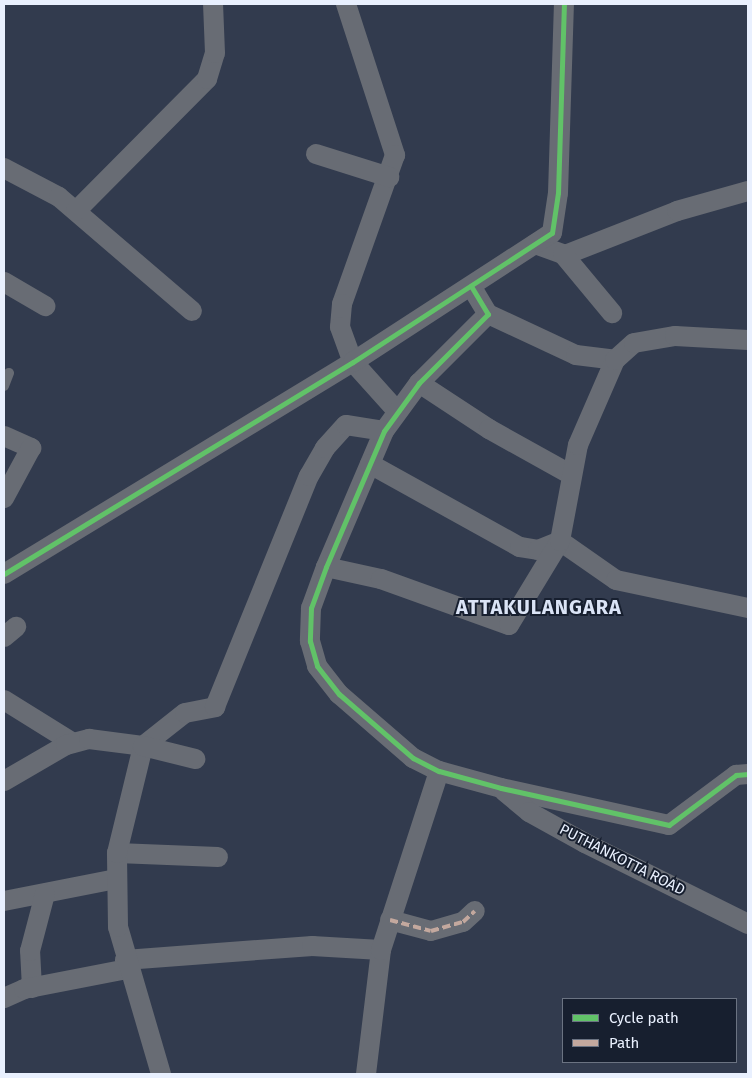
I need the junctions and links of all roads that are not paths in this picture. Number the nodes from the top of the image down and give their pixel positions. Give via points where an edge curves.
1 (213, 4) edge
2 (346, 4) edge
3 (564, 4) edge
4 (316, 154) dead end
5 (4, 168) edge
6 (389, 177) junction
7 (748, 191) edge
8 (76, 211) junction
9 (535, 244) junction
10 (563, 254) junction
11 (4, 282) edge
12 (471, 286) junction
13 (45, 306) dead end
14 (192, 311) dead end
15 (612, 313) dead end
16 (488, 314) junction
17 (748, 340) edge
18 (615, 360) junction
19 (353, 362) junction
20 (9, 373) dead end
21 (419, 383) junction
22 (4, 386) edge
23 (397, 411) junction
24 (384, 431) junction
25 (4, 436) edge
26 (370, 464) junction
27 (570, 474) junction
28 (4, 498) edge
29 (560, 541) junction
30 (326, 568) junction
31 (4, 574) edge
32 (748, 608) edge
33 (4, 700) edge
34 (73, 743) junction
35 (142, 746) junction
36 (196, 759) dead end
37 (439, 771) junction
38 (748, 774) edge
39 (4, 781) edge
40 (501, 788) junction
41 (117, 853) junction
42 (218, 857) dead end
43 (116, 879) junction
44 (45, 894) junction
45 (4, 901) edge
46 (475, 911) dead end
47 (390, 920) junction
48 (748, 924) edge
49 (381, 950) junction
50 (126, 965) junction
51 (32, 988) junction
52 (4, 998) edge
53 (161, 1074) edge
54 (366, 1074) edge

1 - 8 street via 215,53 207,79
2 - 6 street via 395,145
3 - 9 street via 557,218 552,233
4 - 6 street
5 - 8 street
6 - 19 street via 342,304 340,327
7 - 10 street via 678,211
8 - 14 street
9 - 10 street
9 - 12 street
10 - 15 street
11 - 13 street
12 - 16 street
12 - 19 street
16 - 18 street via 576,354
16 - 21 street
17 - 18 street via 675,336 634,343
18 - 27 street via 597,394
19 - 23 street
19 - 31 street
20 - 22 lane
21 - 23 street
21 - 27 street via 489,429
23 - 24 street
24 - 26 street
24 - 35 street via 346,425 335,434 308,476 220,701 208,710 185,714
25 - 28 street via 31,448
26 - 29 street via 520,547 538,550
26 - 30 street
27 - 29 street
29 - 30 street via 510,625 381,579
29 - 32 street via 616,580
30 - 37 street via 312,608 310,640 318,666 354,707 413,758
33 - 34 street
34 - 35 street via 89,739
34 - 39 street
35 - 36 street
35 - 41 street
37 - 40 street
37 - 47 street
38 - 40 street via 736,776 669,825
40 - 48 street, PUTHANKOTTA ROAD via 529,812 585,843
41 - 42 street
41 - 43 street
43 - 44 street
43 - 50 street via 118,927
44 - 45 street
44 - 51 street via 30,951
46 - 47 street via 463,922 431,931
47 - 49 street
49 - 50 street via 312,946
49 - 54 street
50 - 51 street
50 - 53 street
51 - 52 street

